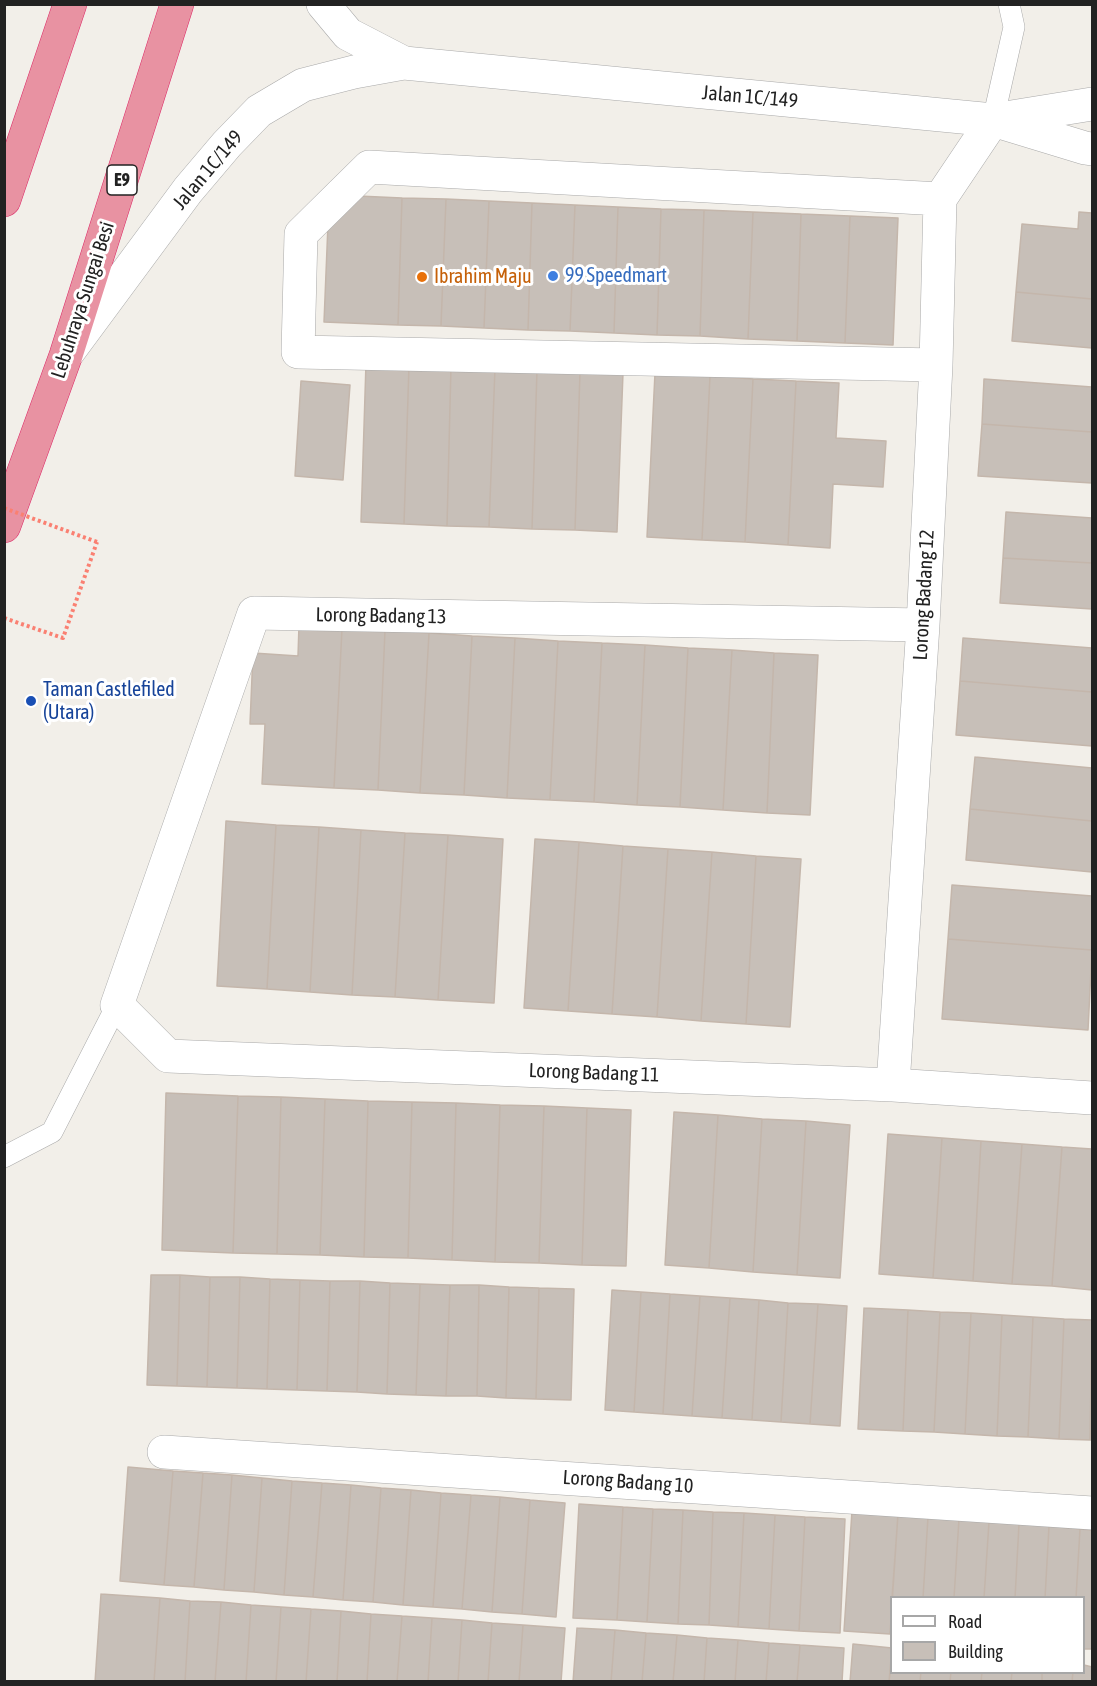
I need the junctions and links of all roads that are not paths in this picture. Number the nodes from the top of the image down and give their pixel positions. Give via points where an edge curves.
1 (70, 4) edge
2 (177, 4) edge
3 (323, 4) edge
4 (1009, 4) edge
5 (404, 63) junction
6 (1092, 104) edge
7 (993, 120) junction
8 (1092, 149) edge
9 (940, 199) junction
10 (4, 200) edge
11 (66, 355) junction
12 (936, 365) junction
13 (4, 526) edge
14 (923, 625) junction
15 (117, 1005) junction
16 (893, 1085) junction
17 (1092, 1098) edge
18 (4, 1157) edge
19 (164, 1452) dead end
20 (1092, 1513) edge

1 - 10 highway
2 - 11 highway, Lebuhraya Sungai Besi / E9
3 - 5 street, Jalan 1C/149 via 348,34
4 - 7 lane via 1014,27
5 - 7 street, Jalan 1C/149
5 - 11 street, Jalan 1C/149 via 303,86 260,111 188,190
6 - 7 street
7 - 8 street, Jalan 1C/149
7 - 9 street
9 - 12 street, Lorong Badang 12
9 - 12 street via 369,167 301,234 298,352
11 - 13 highway, Lebuhraya Sungai Besi / E9
12 - 14 street, Lorong Badang 12
14 - 15 street, Lorong Badang 13 via 254,613
14 - 16 street, Lorong Badang 12
15 - 16 street, Lorong Badang 11 via 168,1056
15 - 18 lane via 52,1132
16 - 17 street, Lorong Badang 11
19 - 20 street, Lorong Badang 10

